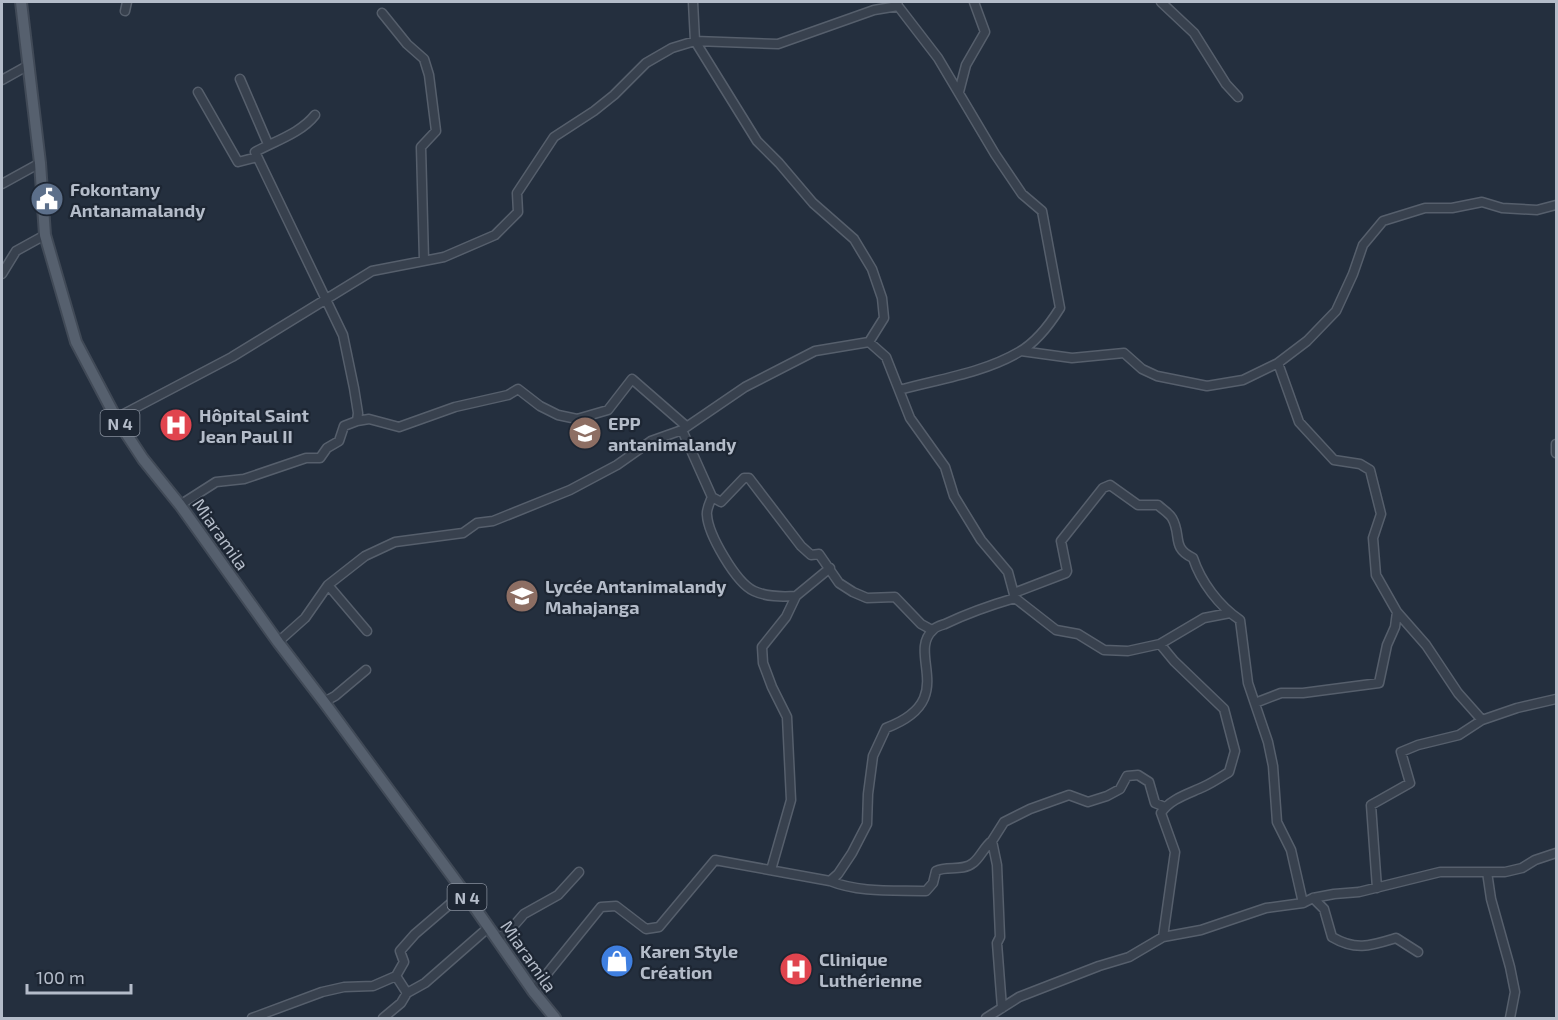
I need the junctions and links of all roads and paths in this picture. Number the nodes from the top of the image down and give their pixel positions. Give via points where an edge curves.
1 (21, 2) edge
2 (127, 2) edge
3 (693, 2) edge
4 (974, 2) edge
5 (1161, 2) edge
6 (898, 4) edge
7 (125, 11) dead end
8 (382, 13) dead end
9 (695, 41) junction
10 (27, 66) junction
11 (240, 79) dead end
12 (2, 80) edge
13 (198, 92) dead end
14 (959, 92) junction
15 (1238, 98) dead end
16 (315, 115) dead end
17 (268, 144) junction
18 (257, 157) junction
19 (40, 163) junction
20 (2, 183) edge
21 (1557, 205) edge
22 (45, 235) junction
23 (424, 260) junction
24 (2, 274) edge
25 (326, 300) junction
26 (869, 342) junction
27 (1021, 351) junction
28 (1278, 363) junction
29 (898, 390) junction
30 (116, 418) junction
31 (357, 421) junction
32 (684, 428) junction
33 (1557, 444) edge
34 (1557, 453) edge
35 (712, 497) junction
36 (180, 505) junction
37 (830, 568) junction
38 (328, 585) junction
39 (1015, 595) junction
40 (795, 596) junction
41 (1398, 612) junction
42 (1230, 613) junction
43 (932, 630) junction
44 (367, 631) dead end
45 (278, 642) junction
46 (1160, 644) junction
47 (366, 670) dead end
48 (1557, 699) edge
49 (324, 702) junction
50 (1255, 703) junction
51 (1482, 720) junction
52 (1165, 807) junction
53 (992, 841) junction
54 (1557, 853) edge
55 (771, 870) junction
56 (579, 872) dead end
57 (1487, 872) junction
58 (830, 881) junction
59 (1377, 888) junction
60 (464, 892) junction
61 (1313, 897) junction
62 (1303, 903) junction
63 (489, 927) junction
64 (1163, 937) junction
65 (497, 939) junction
66 (1418, 952) dead end
67 (396, 976) junction
68 (533, 991) junction
69 (407, 993) junction
70 (1002, 1008) junction
71 (252, 1018) edge
72 (383, 1018) edge
73 (555, 1018) edge
74 (986, 1018) edge
75 (1510, 1018) edge

1 - 10 main road, Miaramila / N 4
2 - 7 street
3 - 9 street
4 - 14 street via 985,32 966,65
5 - 15 street via 1194,33
6 - 9 street via 839,20 778,44
6 - 14 street
8 - 23 street via 424,59 429,75 436,131 421,147
9 - 23 street via 672,48 646,63 601,106 554,136 517,193 518,212 495,236 444,257
9 - 26 street via 757,141 813,203 854,239 872,269 884,318
10 - 12 street
10 - 19 main road, Miaramila / N 4
11 - 17 street
13 - 18 street via 238,162
14 - 27 street via 1022,194 1042,211 1060,308 1047,328
16 - 17 street via 311,121
17 - 18 street via 255,152
18 - 25 street
19 - 20 street
19 - 22 main road, Miaramila / N 4
21 - 28 street via 1537,210 1502,208 1482,202 1425,208 1383,221 1363,245 1336,311
22 - 24 street via 16,251
22 - 30 main road, Miaramila / N 4 via 76,342
23 - 25 street via 372,271
25 - 30 street via 232,357
25 - 31 street via 343,335
26 - 29 street via 886,357
26 - 32 street via 815,351 745,387
27 - 28 street via 1072,358 1124,352 1142,369 1157,376 1207,386 1244,380
27 - 29 street via 985,368
28 - 41 street via 1299,422 1334,460 1360,464 1370,470 1381,514 1373,538 1376,575
29 - 39 street via 910,418 945,467 954,496 981,540 1008,572
30 - 36 main road, Miaramila / N 4 via 142,459
31 - 32 street via 369,419 399,427 518,389 540,406 577,419 608,410 632,379
31 - 36 street via 344,426 339,441 320,458 306,458 244,479 216,482
32 - 35 street
32 - 38 street via 651,441 570,490 493,521 477,523 463,533 395,542 365,556
33 - 34 street
35 - 37 street via 721,502 744,478 749,478 801,546 811,555 819,554
35 - 40 street via 706,515 716,541 740,581 753,591 779,598
36 - 45 main road, Miaramila / N 4
37 - 40 street
37 - 43 street via 839,583 867,598 896,597 921,624
38 - 44 street
38 - 45 street via 305,618
39 - 42 street via 1066,573 1061,541 1103,488 1110,485 1138,505 1158,505 1172,518 1183,554 1193,558 1197,571
39 - 43 street
39 - 46 street via 1056,630 1078,634 1104,650 1128,651
40 - 55 street via 786,617 762,647 763,663 787,717 791,800
41 - 50 street via 1379,683 1281,693
41 - 51 street
42 - 46 street via 1204,618
42 - 50 street via 1240,620 1248,683
43 - 58 street via 925,644 928,686 921,705 905,721 886,728 873,756 867,824 852,854
45 - 49 main road, Miaramila / N 4
46 - 52 street via 1224,709 1235,751 1229,772
47 - 49 street
48 - 51 street
49 - 60 main road, Miaramila / N 4
50 - 62 street via 1273,766 1277,822 1291,850
51 - 59 street via 1459,735 1401,752 1410,783 1371,805
52 - 53 street via 1155,802 1149,782 1137,775 1127,776 1120,789 1107,796 1088,802 1069,795 1030,809 1005,822
52 - 64 street via 1161,813 1175,852
53 - 58 street via 973,863 936,871 926,891 869,891
53 - 70 street via 997,865
54 - 57 street via 1522,868
55 - 58 street
55 - 68 street via 715,860 659,927 646,929 616,906 601,907
56 - 65 street via 558,895 524,914
57 - 59 street via 1440,872
57 - 75 street via 1515,992
59 - 61 street
60 - 63 main road, Miaramila / N 4
60 - 67 street via 400,951 404,963
61 - 62 street
61 - 66 street via 1324,909 1332,937 1346,945 1376,944 1396,938
62 - 64 street via 1266,908 1201,930
63 - 65 main road, Miaramila / N 4
63 - 69 street via 425,983
64 - 70 street via 1129,957 1019,997
65 - 68 main road, Miaramila / N 4
67 - 69 street
67 - 71 street via 373,986 322,992
68 - 73 main road, Miaramila / N 4
69 - 72 street
70 - 74 street

